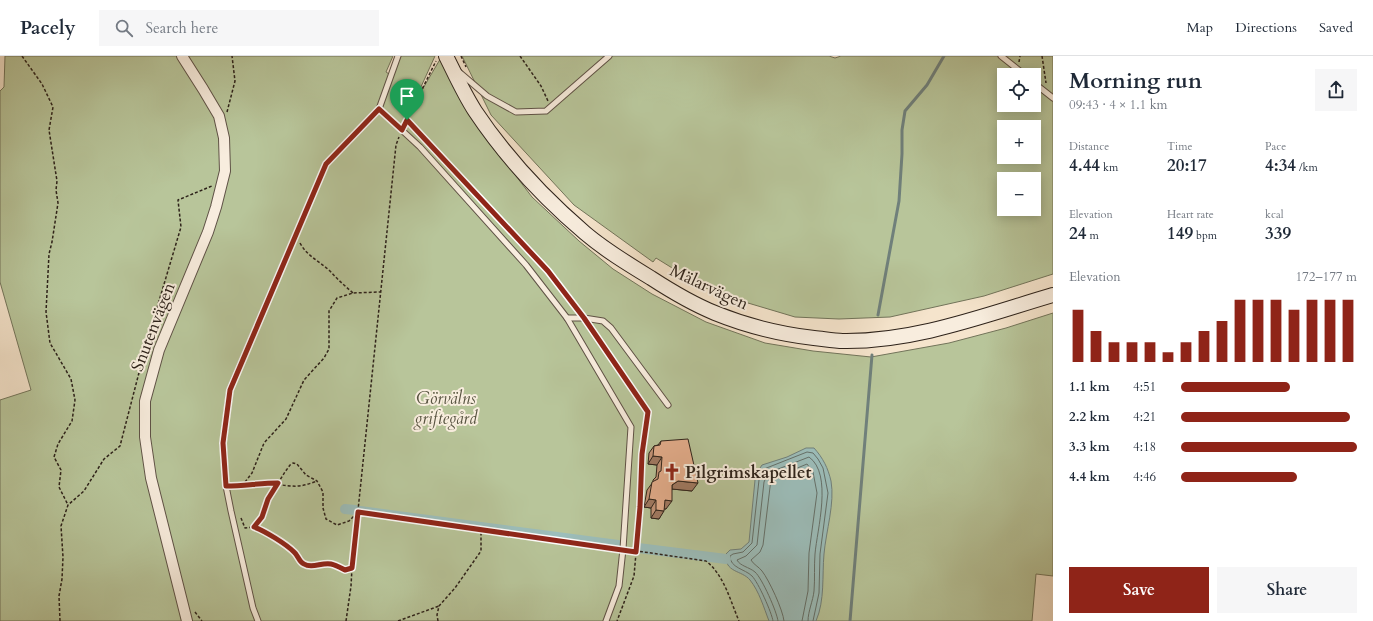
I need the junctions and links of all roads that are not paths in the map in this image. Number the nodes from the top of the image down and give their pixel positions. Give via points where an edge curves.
1 (182, 56) edge
2 (398, 56) edge
3 (609, 56) edge
4 (1001, 56) edge
5 (452, 59) edge
6 (1016, 68) edge
7 (1041, 88) edge
8 (1053, 98) edge
9 (379, 109) junction
10 (1053, 296) edge
11 (567, 318) junction
12 (668, 405) dead end
13 (187, 621) edge
14 (258, 621) edge
15 (606, 621) edge

1 - 13 street, Snutenvägen via 219,116 224,138 225,171 208,232 158,350 145,401 145,437 151,478
2 - 9 lane
3 - 5 lane via 546,111 516,112 487,96
4 - 6 lane
5 - 10 street, Mälarvägen via 474,110 497,142 555,205 586,233 628,264 673,292 714,312 753,326 795,335 842,341 878,340 927,332
7 - 8 lane
9 - 11 lane via 425,153 526,265
9 - 14 lane via 326,164 230,390 223,443 226,486
11 - 12 lane via 604,321
11 - 15 lane via 631,427 619,586

